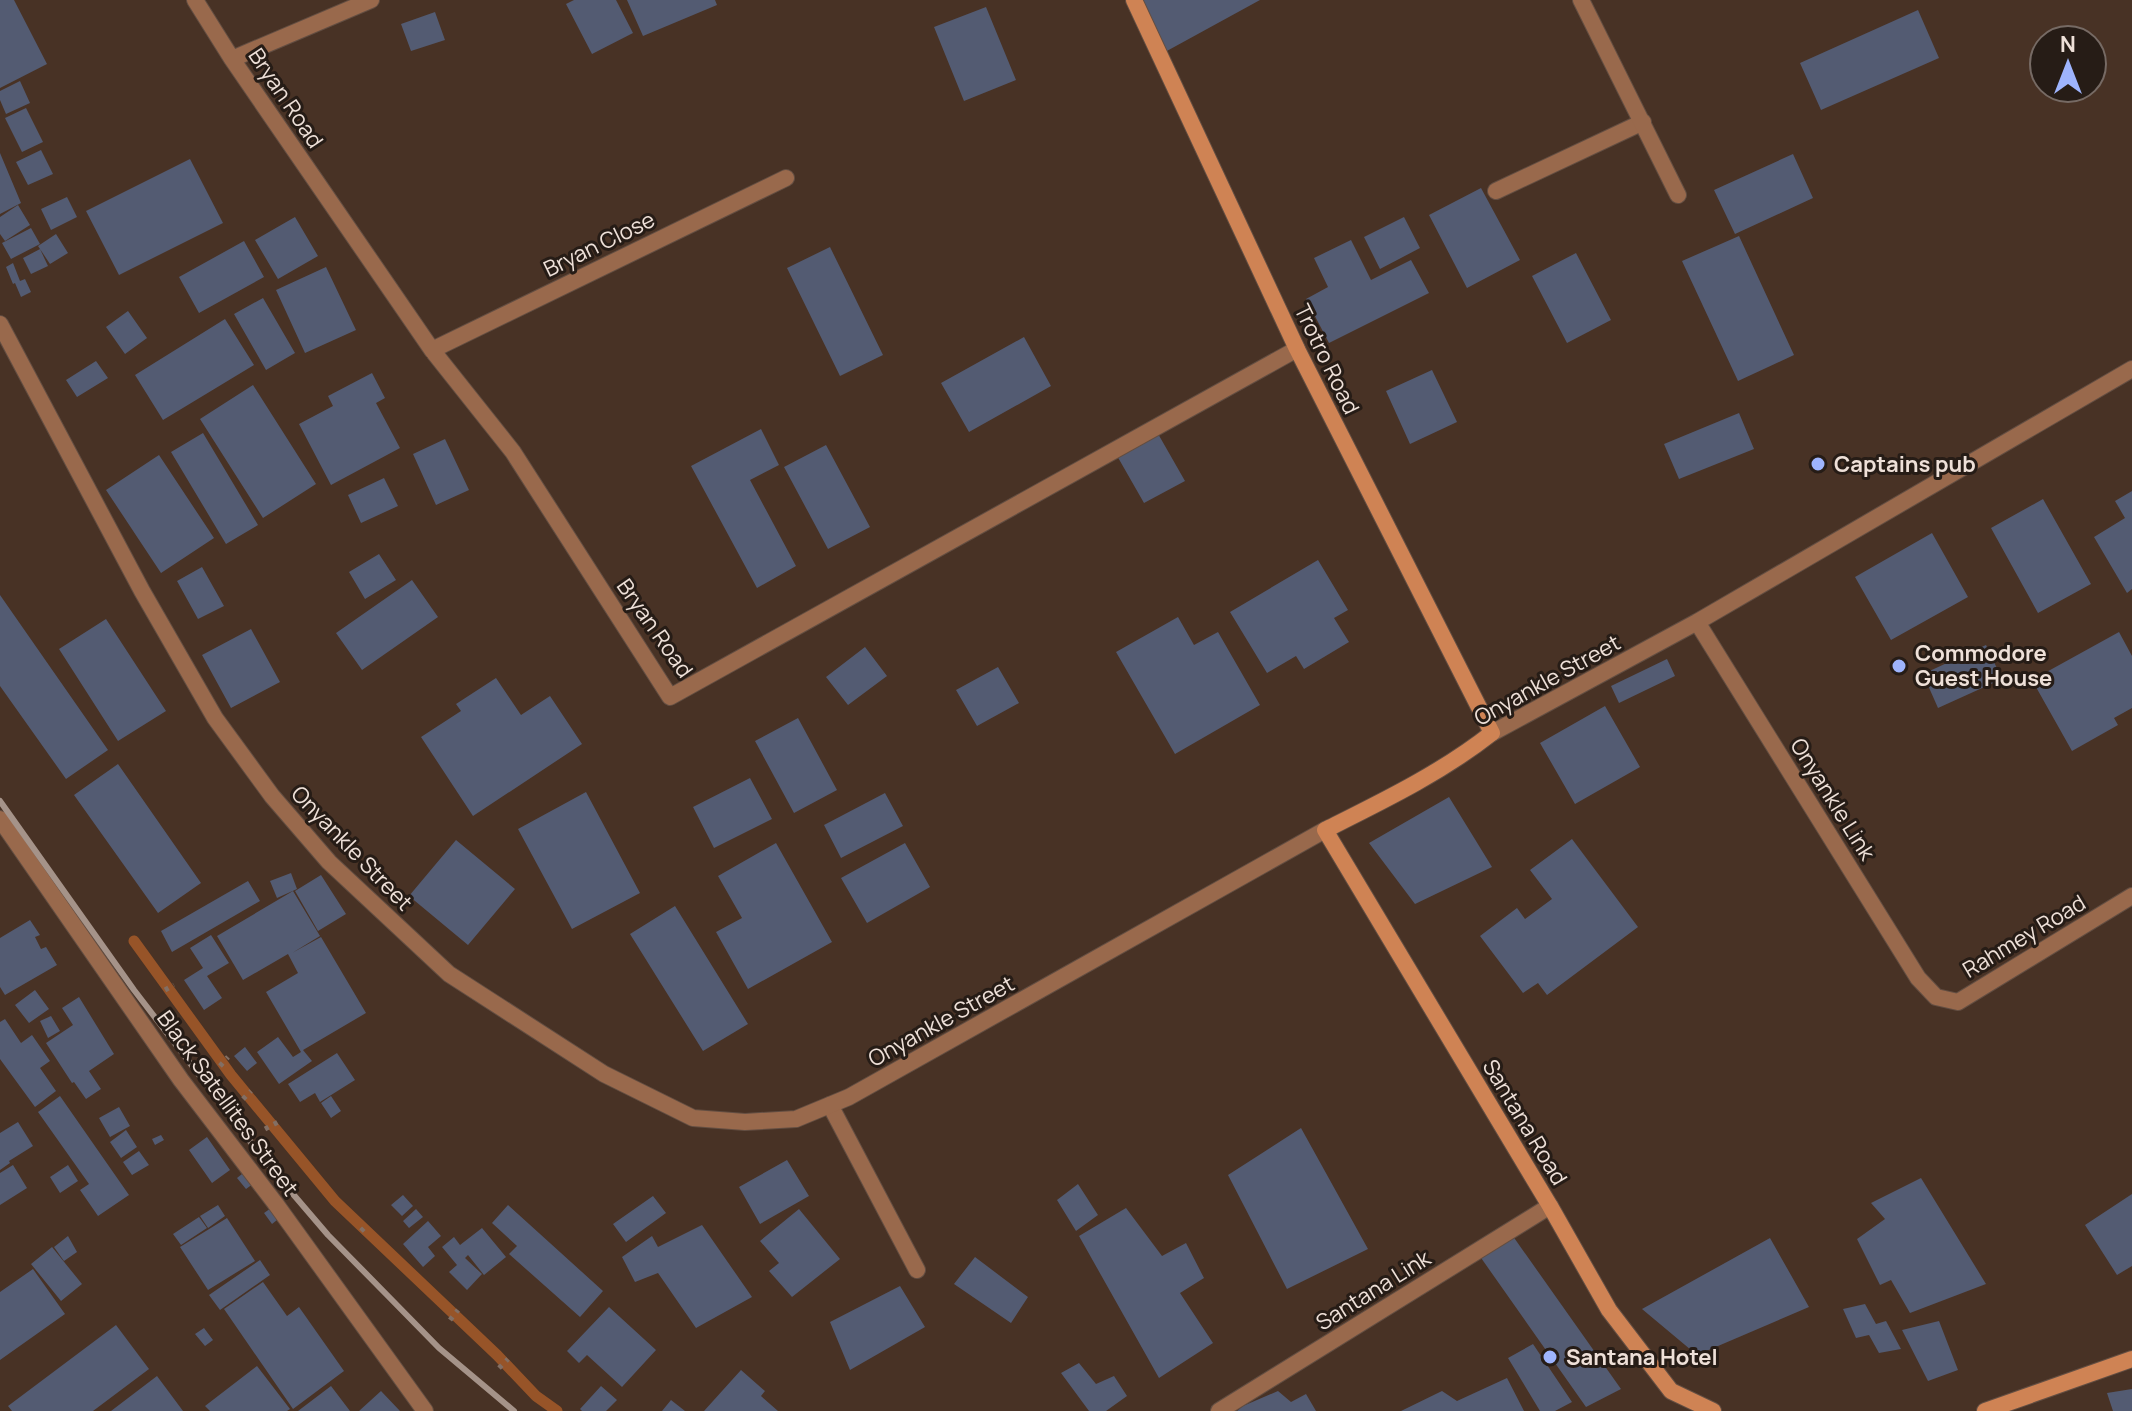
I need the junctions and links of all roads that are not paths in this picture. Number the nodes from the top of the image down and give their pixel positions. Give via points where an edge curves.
1 (195, 0) edge
2 (371, 0) edge
3 (1134, 0) edge
4 (1581, 0) edge
5 (232, 59) junction
6 (1643, 122) junction
7 (786, 178) dead end
8 (1496, 191) dead end
9 (1678, 195) dead end
10 (0, 324) edge
11 (1297, 349) junction
12 (432, 350) junction
13 (2132, 369) edge
14 (1697, 622) junction
15 (1492, 733) junction
16 (0, 819) edge
17 (1325, 830) junction
18 (2132, 896) edge
19 (1936, 997) joint
20 (830, 1105) junction
21 (1550, 1206) junction
22 (917, 1270) dead end
23 (2132, 1359) edge
24 (425, 1411) edge
25 (1219, 1411) edge
26 (1713, 1411) edge
27 (1985, 1411) edge

1 - 5 street, Bryan Road
2 - 5 street
3 - 11 street, Trotro Road
4 - 6 street
5 - 12 street, Bryan Road
6 - 8 street
6 - 9 street
7 - 12 street, Bryan Close
10 - 20 street, Onyankle Street via 215,718 272,796 340,872 449,974 604,1074 693,1118 796,1119
11 - 12 street, Bryan Road via 670,697 513,452
11 - 15 street, Trotro Road
13 - 14 street, Onyankle Street
14 - 15 street, Onyankle Street
14 - 19 street, Onyankle Link via 1918,978
15 - 17 street, Onyankle Street via 1405,790
16 - 24 street, Black Satellites Street via 181,1080
17 - 20 street, Onyankle Street
17 - 21 street, Santana Road
18 - 19 street, Rahmey Road via 1958,1002
20 - 22 street
21 - 25 street, Santana Link
21 - 26 street, Santana Road via 1609,1310 1671,1391
23 - 27 street

